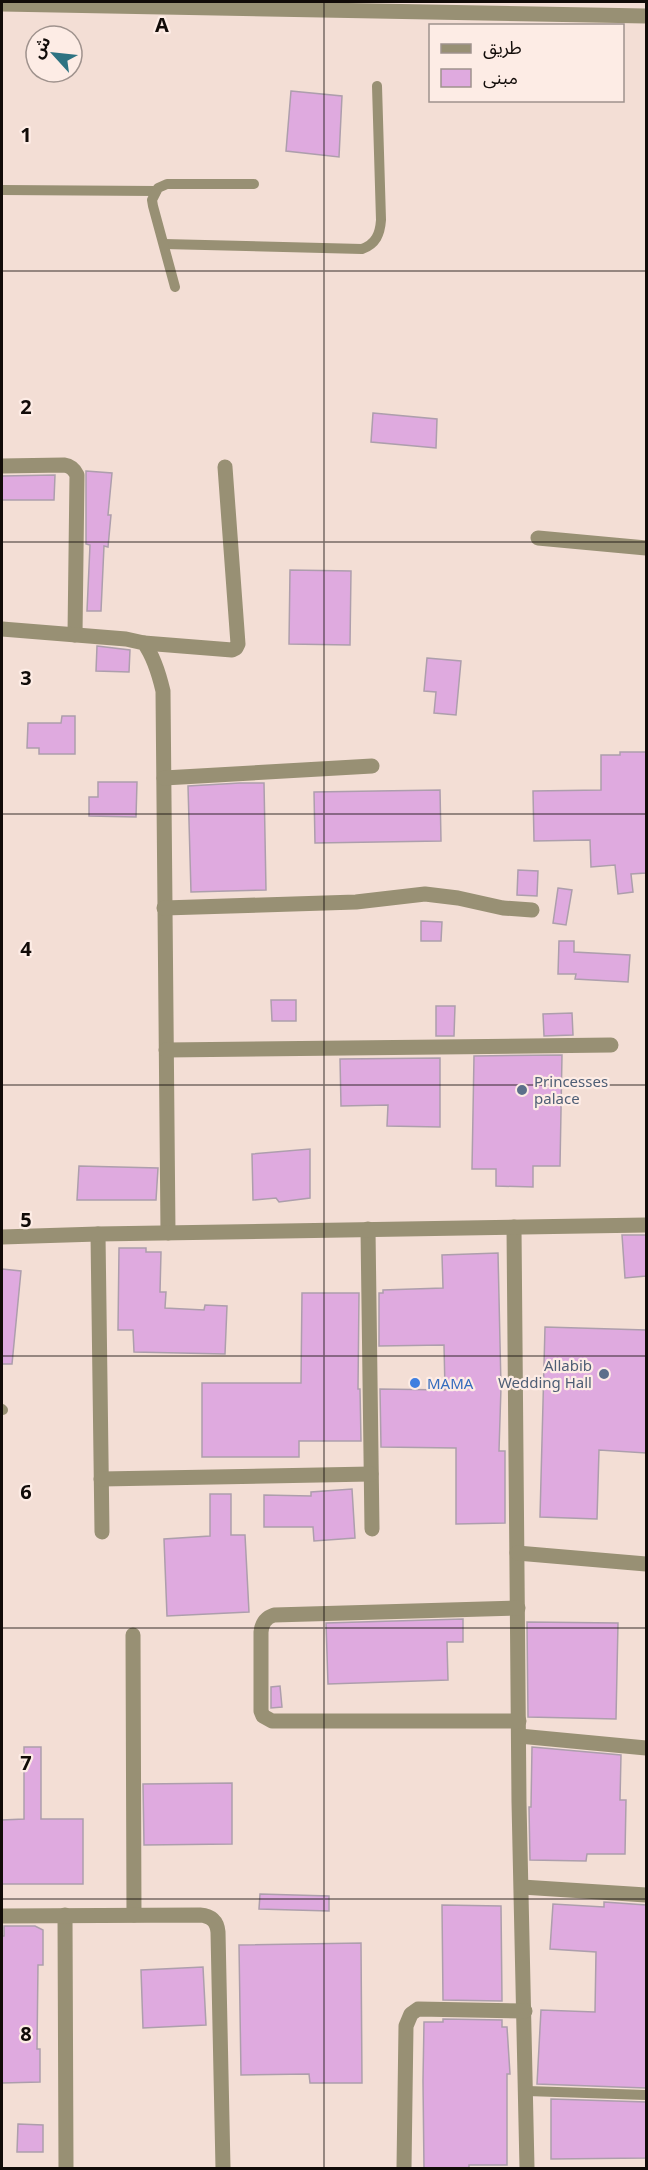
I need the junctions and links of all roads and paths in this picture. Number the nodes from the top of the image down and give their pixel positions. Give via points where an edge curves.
1 (33, 3) edge
2 (2, 4) edge
3 (178, 5) edge
4 (328, 6) edge
5 (455, 7) edge
6 (584, 8) edge
7 (646, 16) edge
8 (377, 86) dead end
9 (254, 184) dead end
10 (2, 190) edge
11 (156, 191) junction
12 (164, 244) junction
13 (175, 287) dead end
14 (2, 466) edge
15 (225, 466) dead end
16 (538, 538) dead end
17 (646, 548) edge
18 (2, 629) edge
19 (75, 635) junction
20 (144, 643) junction
21 (372, 766) dead end
22 (164, 778) junction
23 (164, 908) junction
24 (531, 910) dead end
25 (611, 1045) dead end
26 (166, 1050) junction
27 (646, 1225) edge
28 (514, 1227) junction
29 (368, 1230) junction
30 (168, 1233) junction
31 (98, 1234) junction
32 (2, 1237) edge
33 (371, 1474) junction
34 (101, 1479) junction
35 (372, 1529) dead end
36 (102, 1532) dead end
37 (517, 1553) junction
38 (646, 1564) edge
39 (518, 1608) junction
40 (134, 1635) dead end
41 (519, 1729) junction
42 (646, 1748) edge
43 (522, 1887) junction
44 (646, 1895) edge
45 (64, 1915) junction
46 (134, 1915) junction
47 (2, 1916) edge
48 (525, 2011) junction
49 (527, 2091) junction
50 (646, 2096) edge
51 (66, 2169) edge
52 (223, 2169) edge
53 (404, 2169) edge
54 (527, 2169) edge

1 - 2 street
1 - 3 street
3 - 4 street
4 - 5 street
5 - 6 street
6 - 7 street
8 - 12 lane via 381,220 380,233 371,244 362,249
9 - 11 lane via 167,184
10 - 11 lane
11 - 12 lane via 152,200
12 - 13 lane
14 - 19 street via 64,465 75,471
15 - 20 street via 238,644 232,650
16 - 17 street
18 - 19 street
19 - 20 street
20 - 22 street via 163,691
21 - 22 street
22 - 23 street
23 - 24 street via 357,902 425,894
23 - 26 street
25 - 26 street
26 - 30 street
27 - 28 street
28 - 29 street
28 - 37 street
29 - 30 street
29 - 33 street
30 - 31 street
31 - 32 street
31 - 34 street
33 - 34 street
33 - 35 street
34 - 36 street
37 - 38 street
37 - 39 street
39 - 41 street
39 - 41 street via 267,1617 261,1632 261,1711 272,1721
40 - 46 street
41 - 42 street
41 - 43 street
43 - 44 street
43 - 48 street
45 - 46 street
45 - 47 street
45 - 51 street
46 - 52 street via 207,1916 217,1925
48 - 49 street
48 - 53 street via 418,2009 411,2014 406,2026
49 - 50 lane
49 - 54 street

